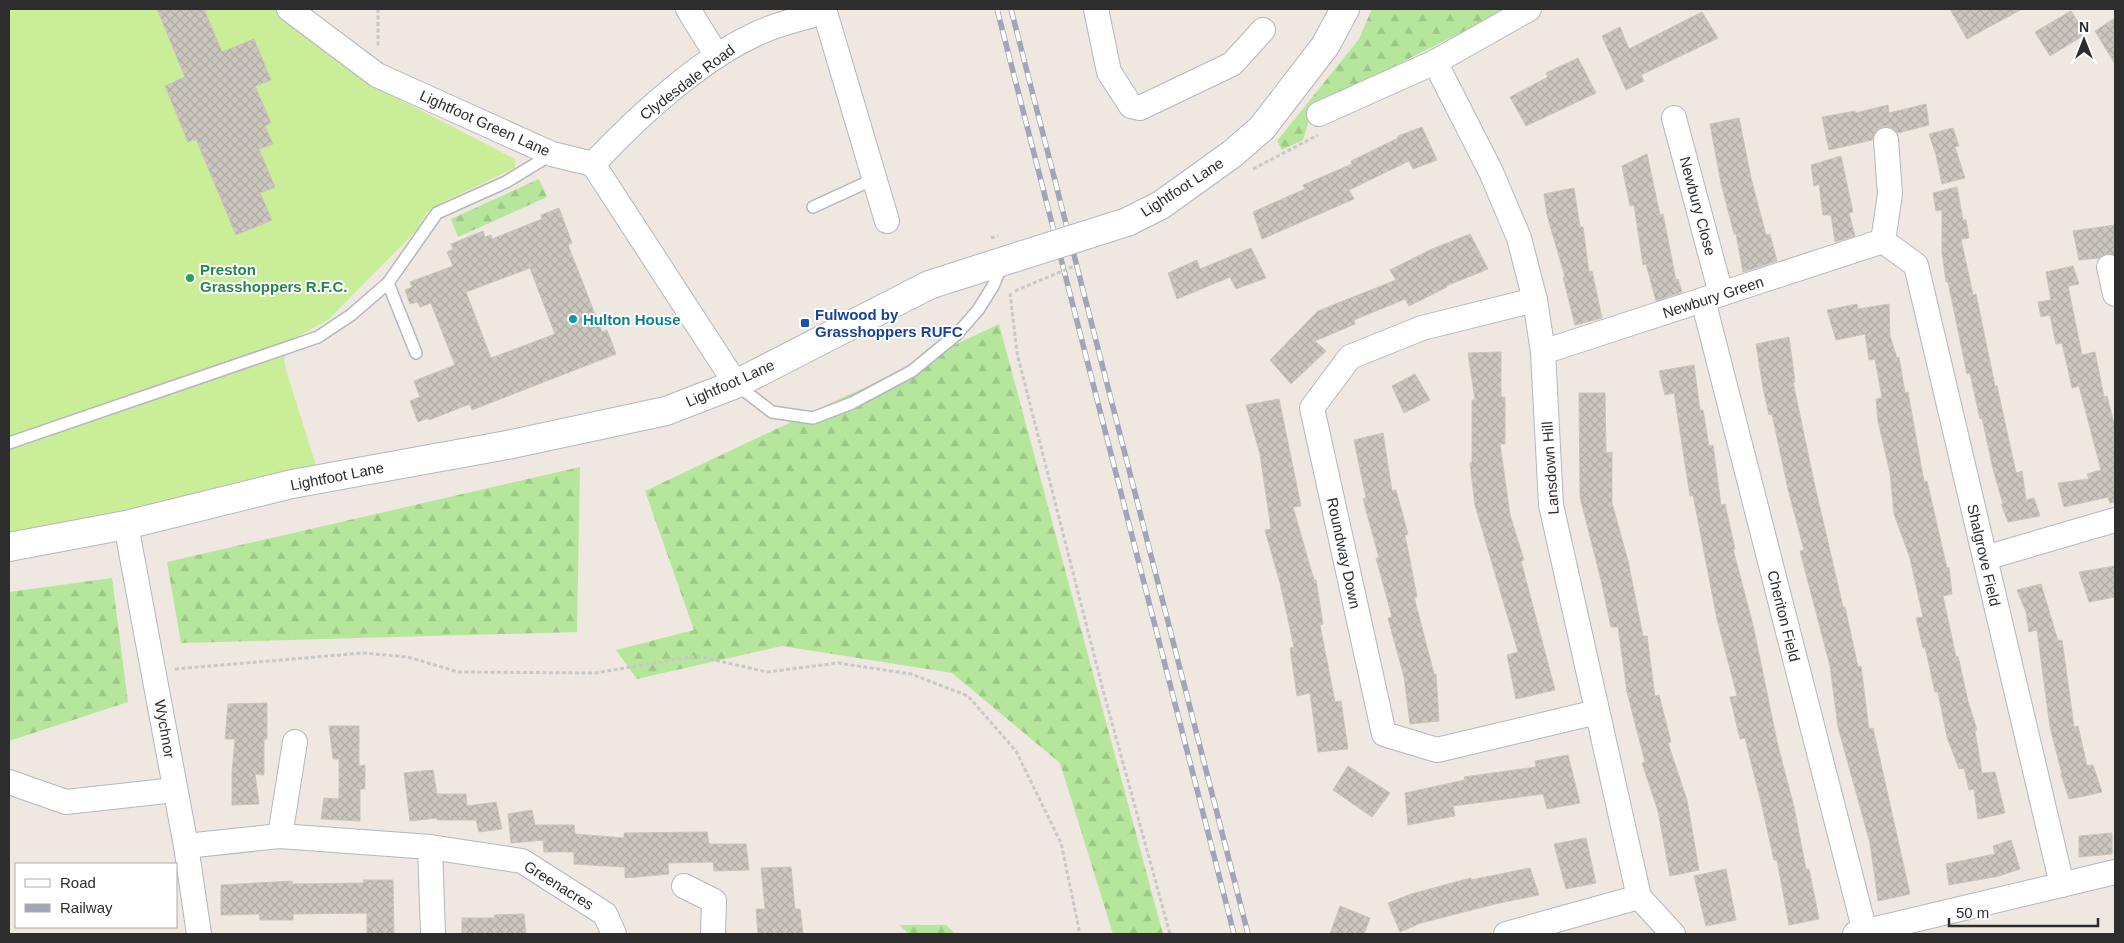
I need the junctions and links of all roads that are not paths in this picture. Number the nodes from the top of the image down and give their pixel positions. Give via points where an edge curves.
1 (289, 9) edge
2 (688, 9) edge
3 (1096, 9) edge
4 (1345, 9) edge
5 (1529, 9) edge
6 (824, 10) edge
7 (1263, 30) dead end
8 (717, 56) junction
9 (1434, 62) junction
10 (1319, 114) dead end
11 (1674, 118) dead end
12 (1886, 140) dead end
13 (552, 154) junction
14 (593, 164) junction
15 (874, 179) junction
16 (813, 207) dead end
17 (887, 221) dead end
18 (1883, 241) junction
19 (994, 248) junction
20 (2109, 267) dead end
21 (388, 284) junction
22 (2115, 294) edge
23 (1712, 297) junction
24 (1535, 300) junction
25 (1544, 352) junction
26 (416, 353) dead end
27 (736, 384) junction
28 (9, 443) edge
29 (2115, 520) edge
30 (126, 525) junction
31 (9, 546) edge
32 (1985, 558) junction
33 (1597, 712) junction
34 (295, 742) dead end
35 (9, 782) edge
36 (176, 790) junction
37 (280, 836) junction
38 (186, 846) junction
39 (430, 847) junction
40 (2115, 872) edge
41 (2062, 885) junction
42 (684, 886) dead end
43 (1639, 897) junction
44 (1860, 933) edge
45 (199, 934) edge
46 (433, 934) edge
47 (614, 934) edge
48 (713, 934) edge
49 (1506, 934) edge
50 (1673, 934) edge

1 - 13 street, Lightfoot Green Lane via 376,75
2 - 8 street
3 - 7 street via 1108,72 1131,106 1140,108 1232,64
4 - 19 main road, Lightfoot Lane, bridge via 1325,46 1262,128 1232,154 1161,204 1127,222
5 - 9 street
6 - 8 street, Clydesdale Road via 772,27
6 - 15 street, Clydesdale Road
8 - 14 street, Clydesdale Road via 629,126
9 - 10 street
9 - 24 street, Lansdown Hill via 1491,172 1519,238
11 - 23 street, Newbury Close
12 - 18 street via 1890,194
13 - 14 street, Lightfoot Green Lane
13 - 21 lane via 506,182 437,213
14 - 27 street
15 - 16 lane
15 - 17 street, Clydesdale Road
18 - 23 street, Newbury Green
18 - 32 street, Shalgrove Field via 1916,265
19 - 27 main road, Lightfoot Lane
19 - 27 lane via 988,294 957,334 912,371 852,403 813,418 772,412
20 - 22 street
21 - 26 lane
21 - 28 lane via 318,337
23 - 25 street, Newbury Green
23 - 44 street, Cheriton Field
24 - 25 street, Lansdown Hill
24 - 33 street, Roundway Down via 1422,328 1350,358 1312,408 1384,734 1438,750
25 - 33 street, Lansdown Hill via 1550,505
27 - 30 main road, Lightfoot Lane via 666,411 507,445 292,484
29 - 32 street
30 - 31 main road, Lightfoot Lane
30 - 36 street, Wychnor
32 - 41 street, Shalgrove Field
33 - 43 street, Lansdown Hill
34 - 37 street
35 - 36 street via 66,802
36 - 38 street, Wychnor
37 - 38 street, Greenacres
37 - 39 street, Greenacres
38 - 45 street, Wychnor
39 - 46 street
39 - 47 street, Greenacres via 522,861 605,914
40 - 41 street
41 - 44 street
42 - 48 street via 714,901
43 - 49 street
43 - 50 street, Lansdown Hill

